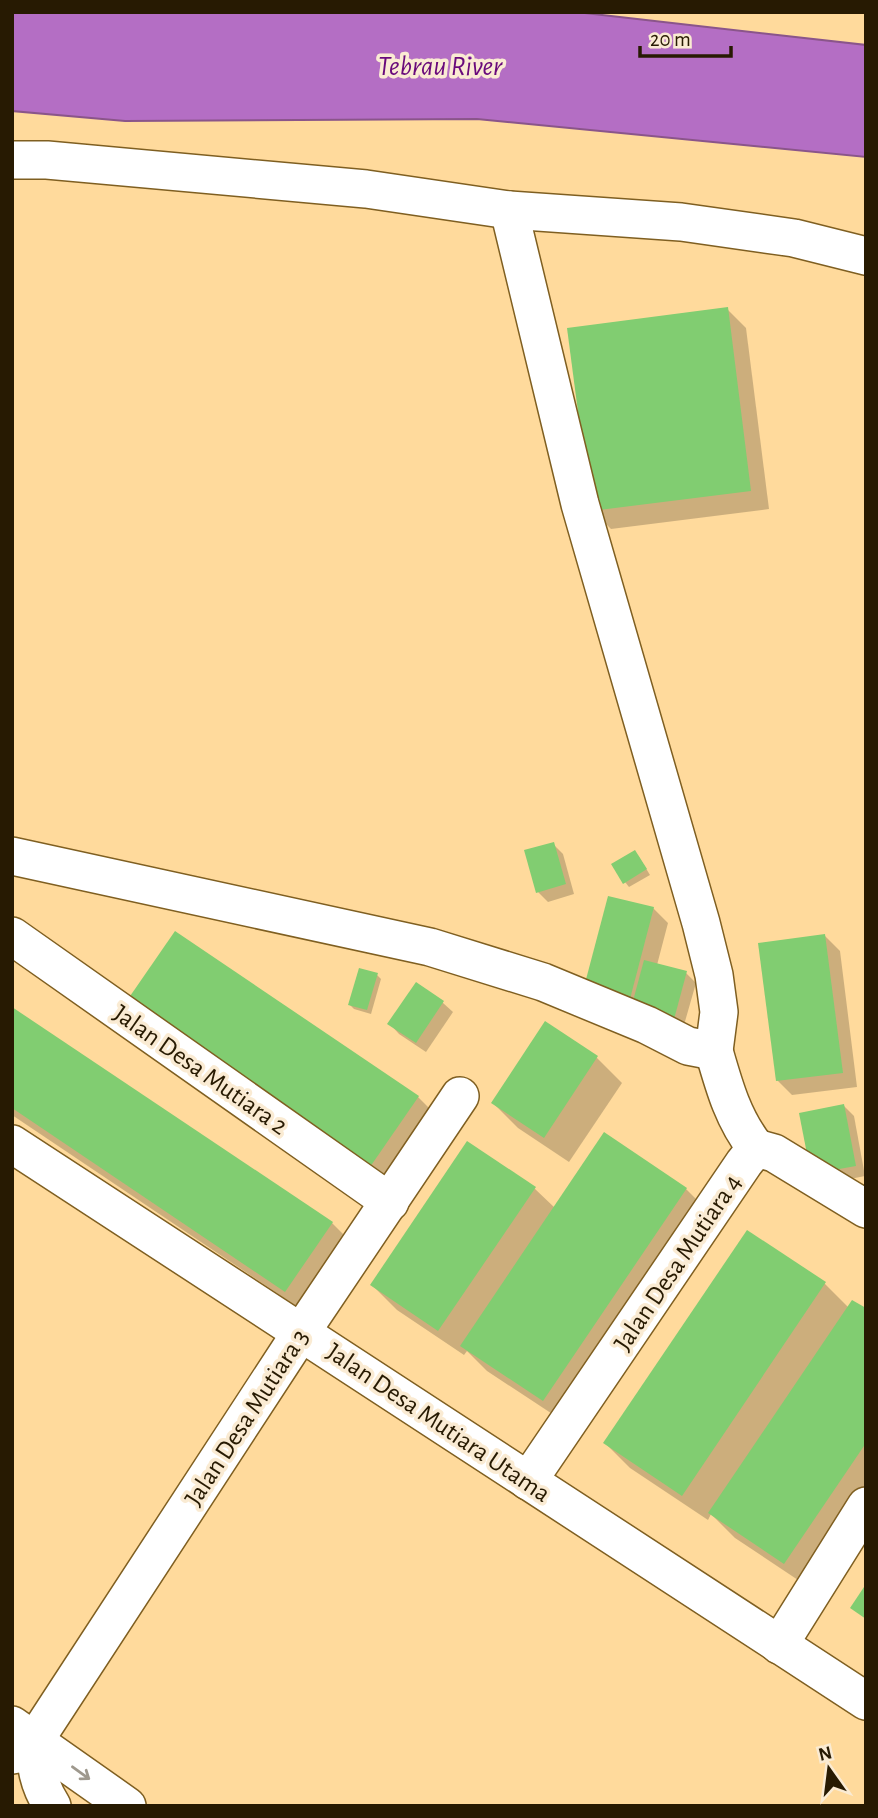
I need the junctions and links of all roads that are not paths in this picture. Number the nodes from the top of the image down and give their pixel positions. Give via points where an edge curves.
1 (12, 160) edge
2 (509, 210) junction
3 (866, 256) edge
4 (12, 856) edge
5 (12, 936) edge
6 (714, 1051) junction
7 (460, 1096) dead end
8 (12, 1144) edge
9 (756, 1148) junction
10 (390, 1202) junction
11 (866, 1209) edge
12 (302, 1331) junction
13 (528, 1481) junction
14 (866, 1506) edge
15 (779, 1645) junction
16 (866, 1701) edge
17 (20, 1740) edge
18 (12, 1785) edge
19 (44, 1806) edge
20 (52, 1806) edge
21 (127, 1806) edge

1 - 2 street via 366,189
2 - 3 street via 681,222 794,238
2 - 6 street via 580,504 701,923 719,1012
4 - 6 street via 430,947 543,982 688,1046
5 - 10 street, Jalan Desa Mutiara 2
6 - 9 street via 727,1098
7 - 10 street, Jalan Desa Mutiara 3
8 - 12 street, Jalan Desa Mutiara Utama
9 - 11 street, Jalan Desa Mutiara 4 via 774,1153
9 - 13 street, Jalan Desa Mutiara 4
10 - 12 street, Jalan Desa Mutiara 3
12 - 13 street, Jalan Desa Mutiara Utama
12 - 17 street, Jalan Desa Mutiara 3
13 - 15 street, Jalan Desa Mutiara Utama
14 - 15 street
15 - 16 street, Jalan Desa Mutiara Utama
17 - 20 street
17 -> 21 street
18 - 19 street

